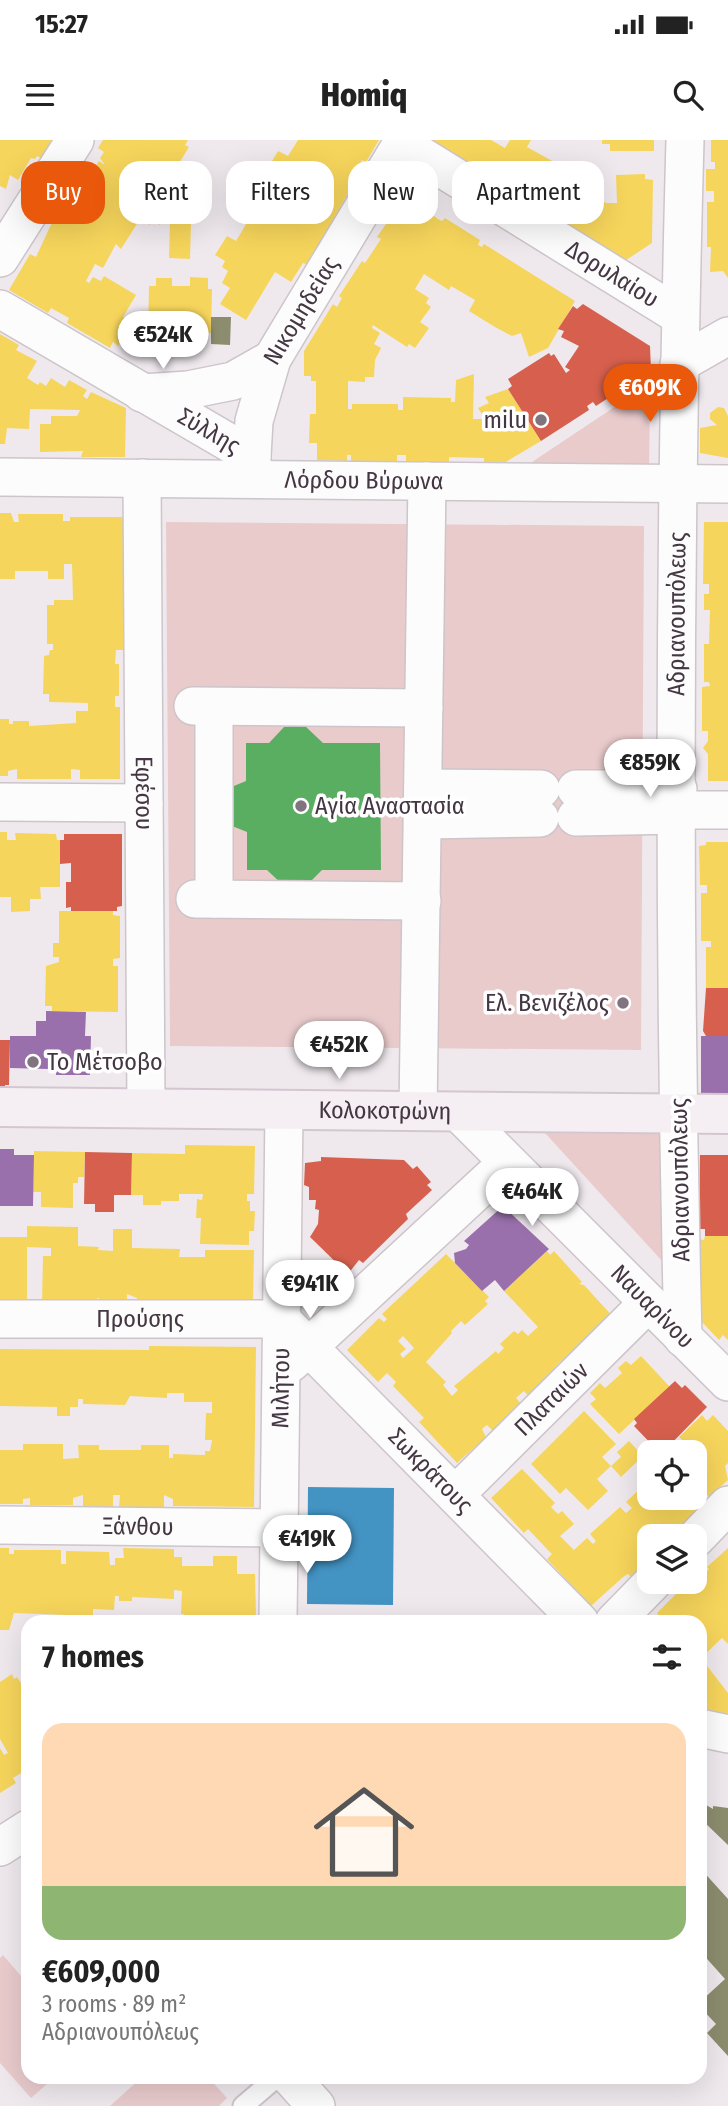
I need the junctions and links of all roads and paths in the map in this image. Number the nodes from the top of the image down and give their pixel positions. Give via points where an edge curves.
1 (75, 140) edge
2 (685, 140) edge
3 (403, 142) edge
4 (0, 258) edge
5 (0, 309) edge
6 (680, 316) junction
7 (728, 336) edge
8 (272, 359) junction
9 (679, 364) junction
10 (142, 393) junction
11 (251, 468) junction
12 (0, 477) edge
13 (142, 478) junction
14 (427, 481) junction
15 (679, 483) junction
16 (728, 484) edge
17 (182, 707) junction
18 (424, 708) junction
19 (0, 802) edge
20 (144, 803) junction
21 (423, 804) junction
22 (678, 805) junction
23 (728, 810) edge
24 (182, 899) junction
25 (422, 901) junction
26 (0, 1107) edge
27 (146, 1108) junction
28 (284, 1110) junction
29 (418, 1111) junction
30 (458, 1112) junction
31 (678, 1114) junction
32 (728, 1114) edge
33 (507, 1163) junction
34 (648, 1303) junction
35 (0, 1319) edge
36 (281, 1319) junction
37 (683, 1338) junction
38 (309, 1347) junction
39 (280, 1374) junction
40 (728, 1382) edge
41 (455, 1495) junction
42 (728, 1505) edge
43 (0, 1525) edge
44 (707, 1527) edge
45 (278, 1528) junction
46 (641, 1594) edge
47 (278, 1615) edge
48 (573, 1615) edge
49 (621, 1615) edge
50 (707, 1730) edge
51 (728, 1734) edge
52 (21, 1834) edge
53 (0, 1847) edge
54 (269, 2084) edge
55 (296, 2084) edge
56 (243, 2106) edge
57 (316, 2106) edge

1 - 4 street
2 - 6 street, Αδριανουπόλεως
3 - 6 street, Δορυλαίου
3 - 8 street, Νικομηδείας
5 - 10 street, Σύλλης
6 - 9 street, Αδριανουπόλεως
7 - 9 street
8 - 10 street via 233,381
8 - 11 street, Νικομηδείας via 254,421
9 - 15 street, Αδριανουπόλεως
10 - 11 street, Σύλλης
11 - 13 street, Λόρδου Βύρωνα
11 - 14 street, Λόρδου Βύρωνα
12 - 13 street, Λόρδου Βύρωνα
13 - 17 street, Εφέσου
14 - 15 street, Λόρδου Βύρωνα
14 - 18 street
15 - 16 street, Λόρδου Βύρωνα
15 - 22 street, Αδριανουπόλεως
17 - 18 street
17 - 20 street, Εφέσου
17 - 24 street
18 - 21 street
19 - 20 street
20 - 24 street, Εφέσου
21 - 22 street
21 - 25 street
22 - 23 street
22 - 31 street, Αδριανουπόλεως
24 - 25 street
24 - 27 street, Εφέσου
25 - 29 street
26 - 27 street, Κολοκοτρώνη
27 - 28 street, Κολοκοτρώνη
28 - 29 street, Κολοκοτρώνη
28 - 36 street, Μιλήτου
29 - 30 street, Κολοκοτρώνη
30 - 31 street, Κολοκοτρώνη
30 - 33 street, Ναυαρίνου
31 - 32 street, Κολοκοτρώνη
31 - 37 street, Αδριανουπόλεως
33 - 34 street, Ναυαρίνου
33 - 38 street
34 - 37 street, Ναυαρίνου
34 - 41 street, Πλαταιών
35 - 36 street, Προύσης
36 - 38 street, Σωκράτους
36 - 39 street, Μιλήτου
37 - 40 street, Ναυαρίνου
38 - 39 street
38 - 41 street, Σωκράτους
39 - 45 street, Μιλήτου
41 - 48 street, Σωκράτους
42 - 44 street
43 - 45 street, Ξάνθου
45 - 47 street, Μιλήτου
46 - 49 street
50 - 51 street
52 - 53 street
54 - 56 lane
55 - 57 street

